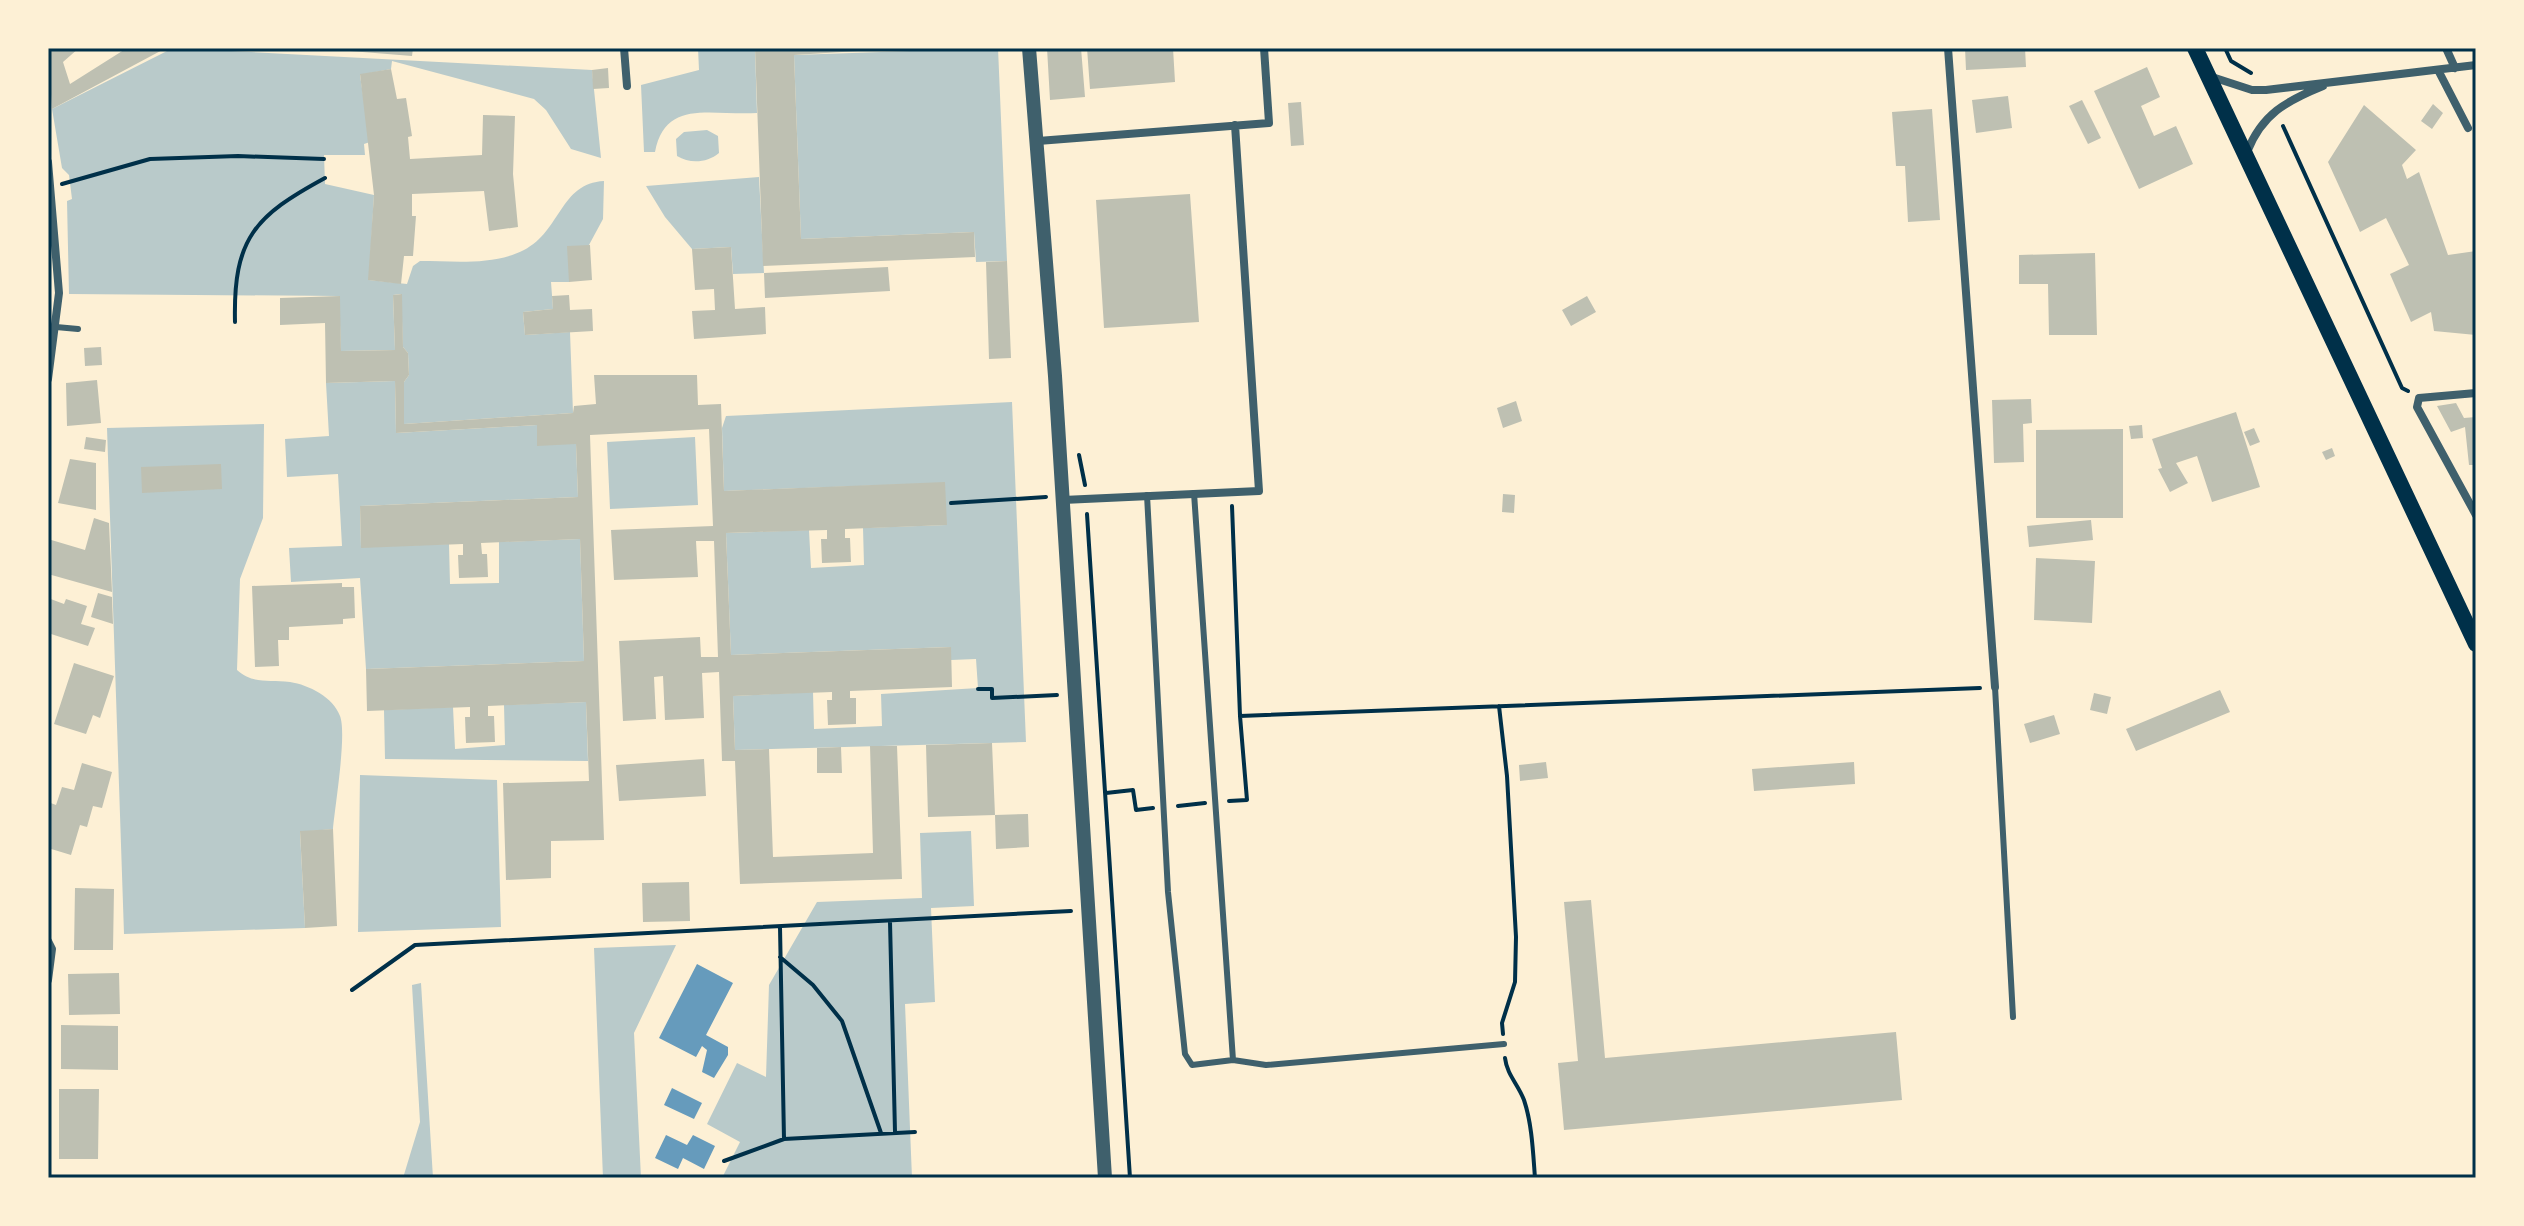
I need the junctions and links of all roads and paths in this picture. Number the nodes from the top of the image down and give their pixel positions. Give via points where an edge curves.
1 (624, 48) edge
2 (1029, 48) edge
3 (1264, 48) edge
4 (1948, 48) edge
5 (2195, 48) edge
6 (2225, 48) edge
7 (2446, 48) edge
8 (2476, 65) edge
9 (2455, 68) junction
10 (2438, 70) junction
11 (2208, 76) junction
12 (2328, 84) junction
13 (627, 86) dead end
14 (2266, 90) junction
15 (2275, 110) junction
16 (1235, 125) junction
17 (2468, 128) dead end
18 (1038, 141) junction
19 (2245, 155) junction
20 (324, 159) dead end
21 (48, 162) edge
22 (325, 178) dead end
23 (52, 187) junction
24 (235, 322) dead end
25 (56, 327) junction
26 (78, 329) dead end
27 (48, 379) edge
28 (2476, 393) edge
29 (2419, 398) junction
30 (1076, 443) dead end
31 (1046, 484) dead end
32 (1231, 491) junction
33 (1194, 493) junction
34 (1147, 495) junction
35 (1086, 499) junction
36 (1063, 500) junction
37 (951, 503) dead end
38 (2476, 515) edge
39 (2476, 644) edge
40 (1995, 687) junction
41 (978, 689) dead end
42 (1075, 694) junction
43 (1499, 706) junction
44 (1240, 716) junction
45 (1106, 793) junction
46 (1217, 802) junction
47 (1164, 807) junction
48 (1071, 911) dead end
49 (890, 922) junction
50 (780, 927) junction
51 (48, 941) edge
52 (780, 957) junction
53 (48, 980) edge
54 (352, 990) dead end
55 (2013, 1017) dead end
56 (1504, 1044) junction
57 (1233, 1060) junction
58 (895, 1132) junction
59 (915, 1132) dead end
60 (881, 1133) junction
61 (784, 1139) junction
62 (724, 1161) dead end
63 (1105, 1178) edge
64 (1130, 1178) edge
65 (1535, 1178) edge

1 - 13 street
2 - 18 street
3 - 16 street via 1269,123
4 - 40 street
5 - 11 main road
6 - 14 path via 2231,61 2260,74
7 - 9 street
8 - 9 street
9 - 10 street
10 - 12 street
10 - 17 street
11 - 14 street
11 - 19 main road
12 - 14 street
12 - 15 street
15 - 19 street via 2255,131
15 - 29 path via 2402,388
16 - 18 street
16 - 32 street via 1259,491
18 - 36 street
19 - 39 main road
20 - 23 path via 150,159
21 - 23 street
22 - 24 path via 270,210 255,225 243,252
23 - 25 street
25 - 26 lane
25 - 27 street
28 - 29 street
29 - 38 street via 2417,407
30 - 35 path
31 - 37 path via 1046,498
32 - 33 street
32 - 44 path
33 - 34 street
33 - 46 lane
34 - 35 street
34 - 47 lane
35 - 36 street
35 - 45 path
36 - 42 street
40 - 43 path
40 - 55 lane
41 - 42 path via 992,689 992,698
42 - 63 street
43 - 44 path
43 - 56 path via 1516,937 1515,982 1502,1023
44 - 46 path via 1247,800
45 - 47 path via 1133,790 1136,810
45 - 64 path
46 - 47 path
46 - 57 lane
47 - 57 lane via 1185,1054 1192,1065
48 - 49 path
49 - 50 path
49 - 58 path
50 - 52 path
50 - 54 path via 415,945
51 - 53 street
52 - 60 path via 813,985 842,1021
52 - 61 path
56 - 57 lane via 1266,1065
56 - 65 path via 1506,1070 1523,1098
58 - 59 path
58 - 60 path
60 - 61 path
61 - 62 path

